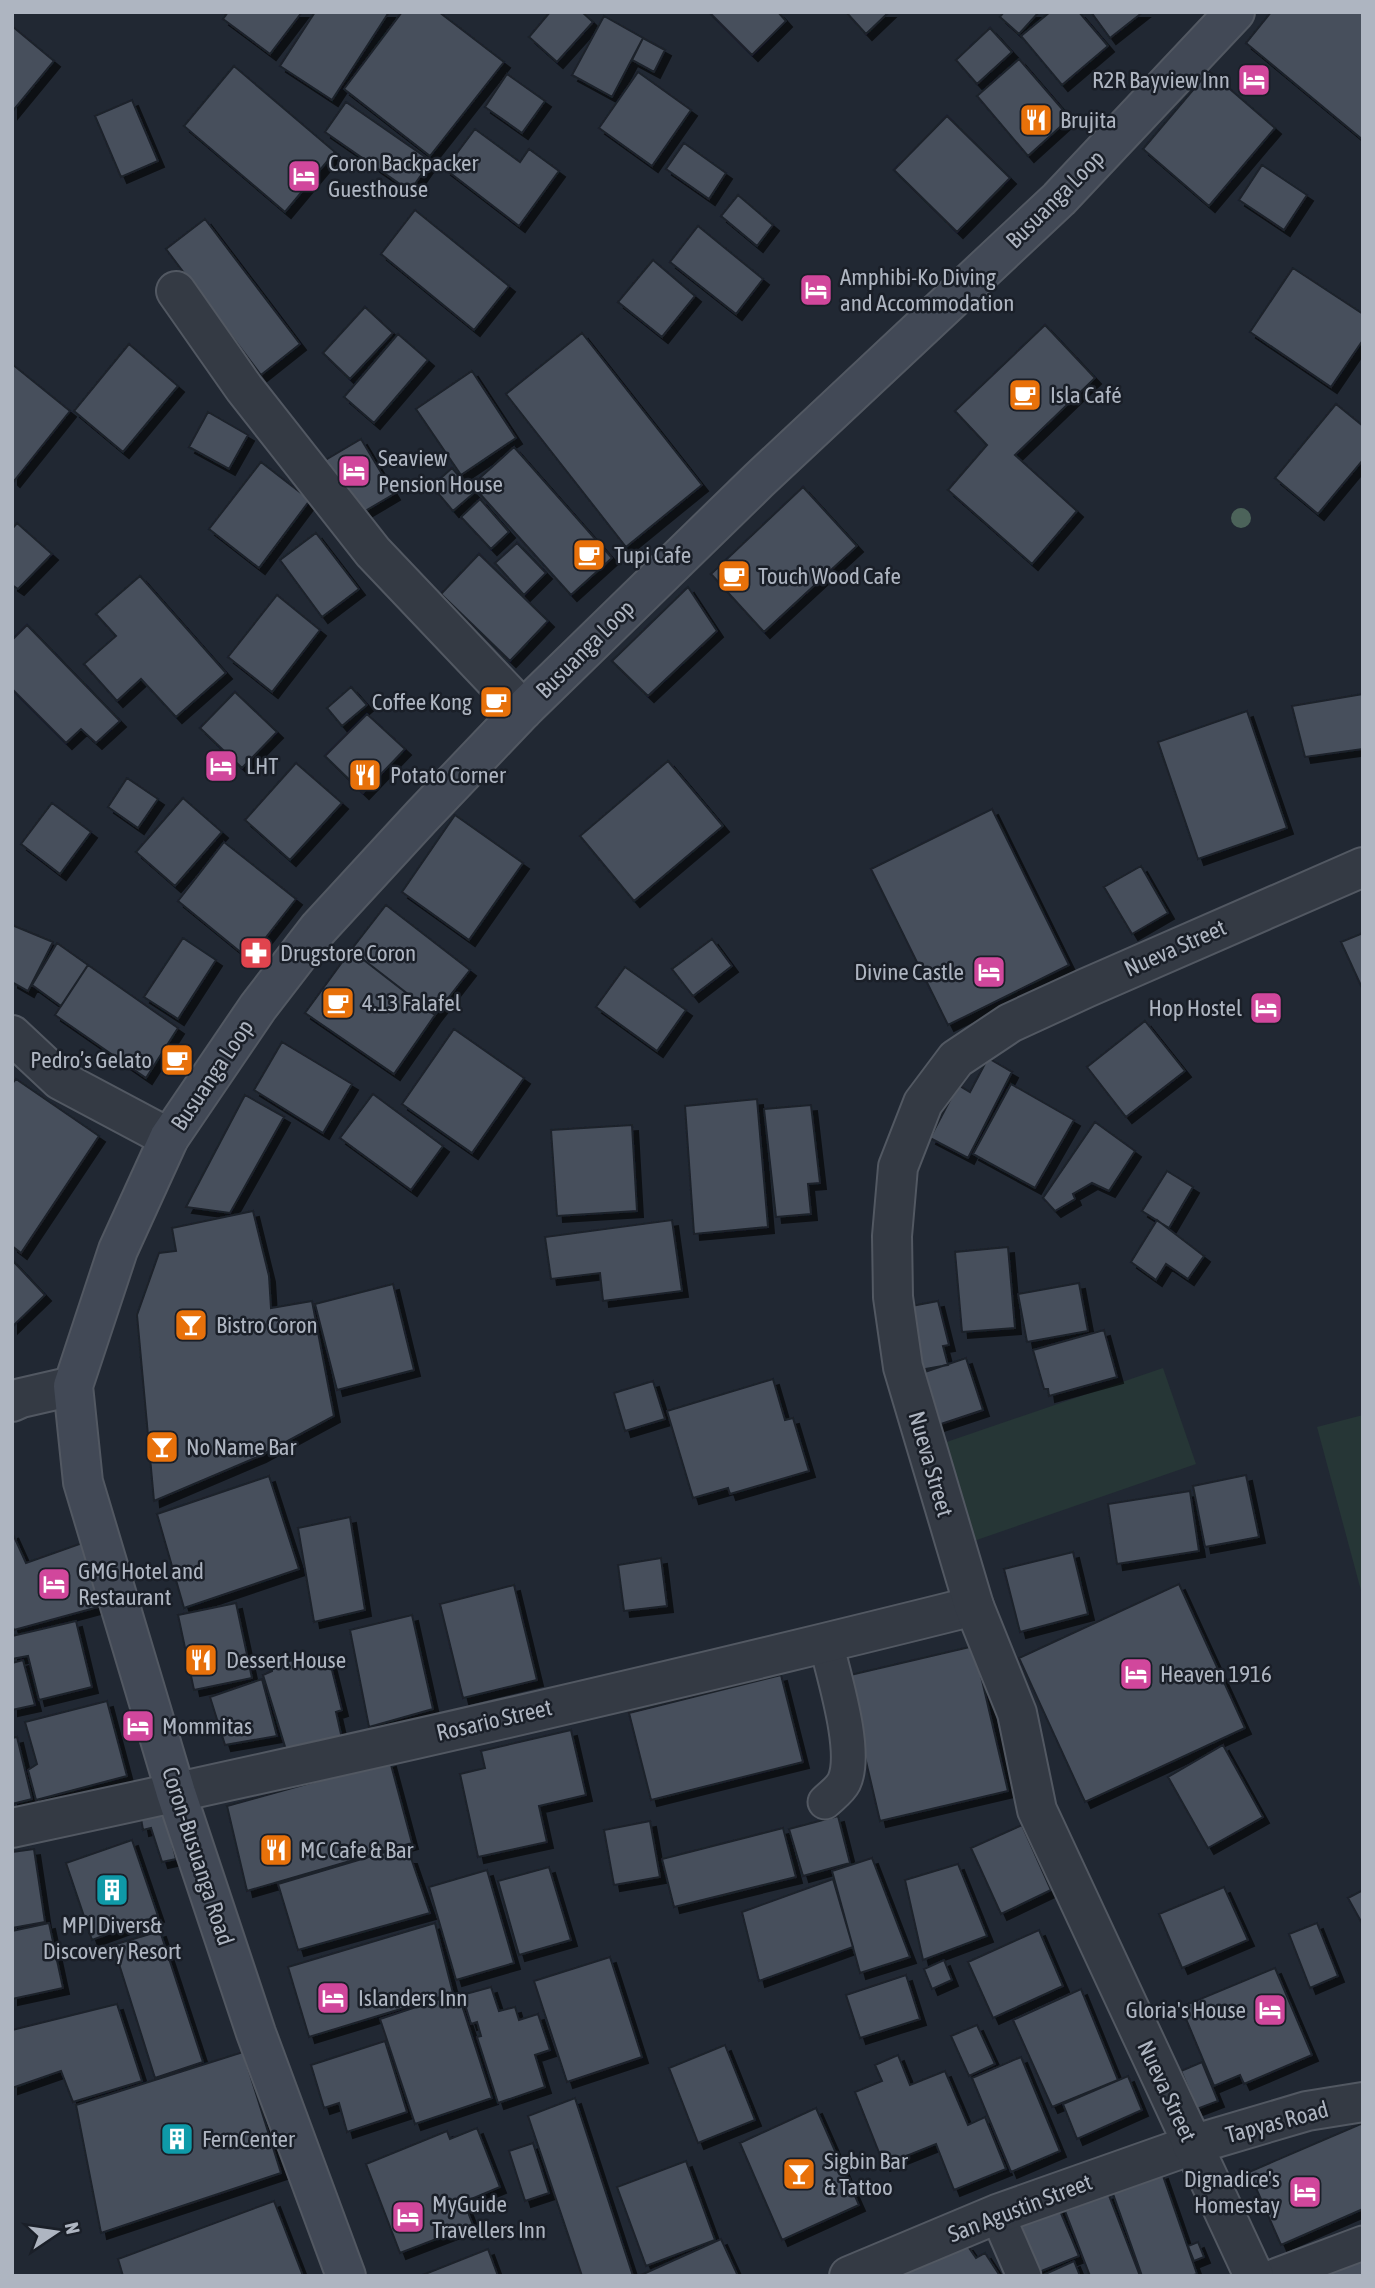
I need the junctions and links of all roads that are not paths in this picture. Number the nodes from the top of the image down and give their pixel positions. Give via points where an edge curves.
1 (1235, 12) edge
2 (176, 291) dead end
3 (523, 710) junction
4 (1363, 866) edge
5 (12, 1035) edge
6 (169, 1139) junction
7 (73, 1386) junction
8 (12, 1402) edge
9 (974, 1606) junction
10 (826, 1643) junction
11 (176, 1793) junction
12 (825, 1802) dead end
13 (12, 1828) edge
14 (1363, 2102) edge
15 (1192, 2145) junction
16 (997, 2214) junction
17 (1363, 2243) edge
18 (346, 2276) edge
19 (849, 2276) edge
20 (1024, 2276) edge
21 (1254, 2276) edge
22 (1275, 2276) edge

1 - 3 main road, Busuanga Loop via 1059,198
2 - 3 street via 244,388 373,552
3 - 6 main road, Busuanga Loop via 318,929 258,1007
4 - 9 street, Nueva Street via 1010,1023 956,1059 923,1103 898,1167 893,1297 903,1367
5 - 6 street via 60,1080
6 - 7 main road, Busuanga Loop via 118,1250
7 - 8 street
7 - 11 main road, Coron-Busuanga Road via 83,1482
9 - 10 street, Rosario Street
9 - 15 street, Nueva Street via 1017,1713 1037,1810
10 - 11 street, Rosario Street
10 - 12 lane via 849,1749 843,1786
11 - 13 street, Rosario Street
11 - 18 main road, Coron-Busuanga Road via 256,2033
14 - 15 street, Tapyas Road via 1307,2111
15 - 16 street, San Agustin Street
15 - 21 street, Nueva Street
16 - 19 street, San Agustin Street
16 - 20 lane
17 - 22 lane

